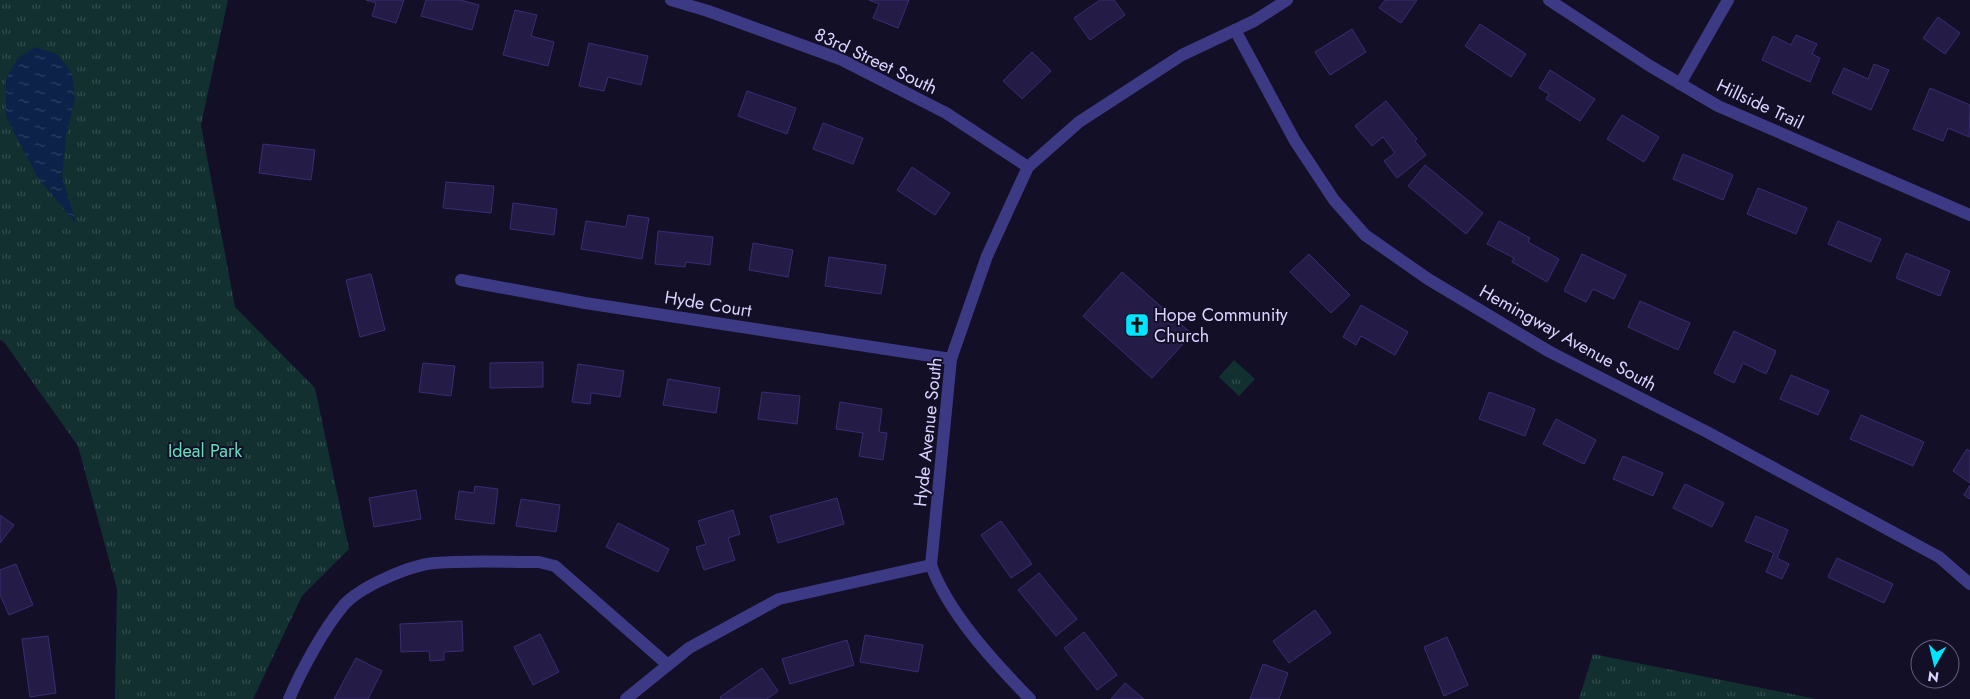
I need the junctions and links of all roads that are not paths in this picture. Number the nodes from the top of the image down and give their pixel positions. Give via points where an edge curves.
1 (671, 0) edge
2 (1287, 0) edge
3 (1549, 0) edge
4 (1728, 0) edge
5 (1235, 30) junction
6 (1680, 84) junction
7 (1028, 167) junction
8 (1970, 215) edge
9 (461, 280) dead end
10 (951, 359) junction
11 (931, 565) junction
12 (1970, 584) edge
13 (668, 665) junction
14 (289, 699) edge
15 (626, 699) edge
16 (1030, 699) edge

1 - 7 street, 83rd Street South via 840,59 946,114
2 - 5 street, Hyde Avenue South
3 - 6 street, Hillside Trail
4 - 6 street
5 - 7 street, Hyde Avenue South via 1182,55 1079,122
5 - 12 street, Hemingway Avenue South via 1295,141 1334,200 1365,234 1428,279 1550,352 1939,557
6 - 8 street, Hillside Trail via 1751,122
7 - 10 street, Hyde Avenue South via 987,256
9 - 10 street, Hyde Court via 585,303
10 - 11 street, Hyde Avenue South
11 - 13 street via 779,599 689,648
11 - 16 street via 963,620
13 - 14 street via 555,566 539,562 434,563 371,585 343,605 301,672
13 - 15 street

